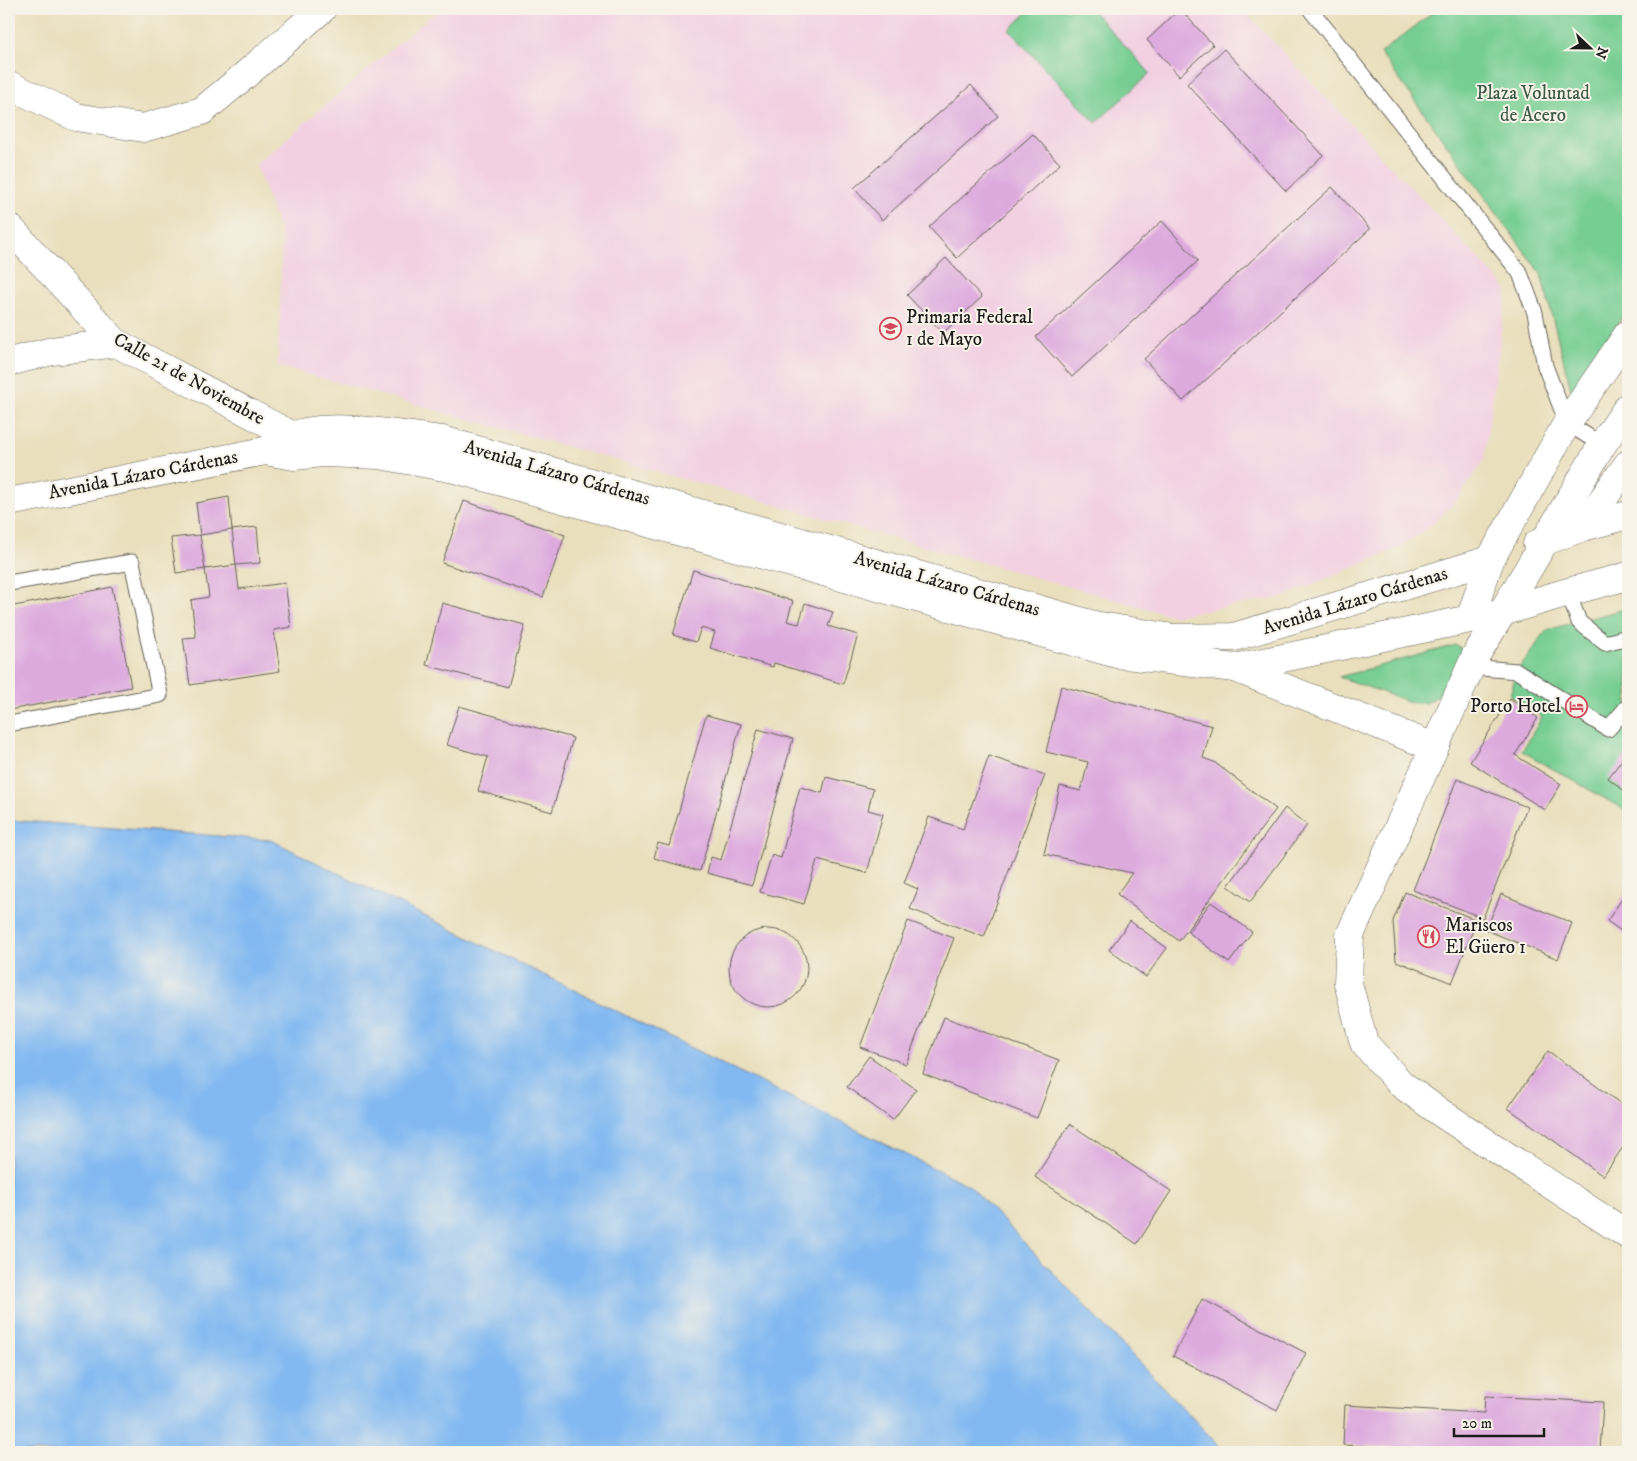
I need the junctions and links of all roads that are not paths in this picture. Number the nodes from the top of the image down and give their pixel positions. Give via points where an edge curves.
1 (322, 9) edge
2 (1310, 9) edge
3 (9, 85) edge
4 (9, 227) edge
5 (1628, 334) edge
6 (116, 343) junction
7 (9, 362) edge
8 (1628, 407) edge
9 (1568, 423) junction
10 (1602, 445) junction
11 (293, 446) junction
12 (1628, 464) edge
13 (13, 499) edge
14 (1628, 515) edge
15 (1583, 527) junction
16 (1544, 542) junction
17 (1490, 560) junction
18 (1628, 576) edge
19 (9, 583) edge
20 (1568, 592) junction
21 (1502, 613) junction
22 (1470, 619) junction
23 (1628, 637) edge
24 (1473, 661) junction
25 (1235, 668) junction
26 (1628, 706) edge
27 (9, 724) edge
28 (1434, 747) junction
29 (1628, 1235) edge

1 - 3 street via 202,110 143,128 76,117
2 - 9 lane via 1520,273 1535,314 1546,366
4 - 6 street, Calle 21 de Noviembre
5 - 9 street
6 - 7 street via 52,351
6 - 11 street, Calle 21 de Noviembre
8 - 10 street
9 - 10 lane
9 - 17 street
10 - 16 street
11 - 13 street, Avenida Lázaro Cárdenas
11 - 17 street, Avenida Lázaro Cárdenas via 327,429 442,440 1094,626 1172,638 1234,637
11 - 25 street, Avenida Lázaro Cárdenas via 322,453 380,455 456,469 1117,654
12 - 15 street
14 - 15 street, Avenida Lázaro Cárdenas
15 - 16 street, Avenida Lázaro Cárdenas
16 - 17 street, Avenida Lázaro Cárdenas
16 - 21 street
17 - 22 street
18 - 20 street, Avenida Lázaro Cárdenas
19 - 27 lane via 132,562 160,695
20 - 21 street, Avenida Lázaro Cárdenas
20 - 23 lane via 1579,622 1605,643
21 - 22 street, Avenida Lázaro Cárdenas
21 - 24 street
22 - 24 street
22 - 25 street, Avenida Lázaro Cárdenas
24 - 26 lane via 1517,671 1608,729
24 - 28 street
25 - 28 street
28 - 29 street via 1350,935 1348,983 1364,1043 1402,1084 1441,1113

